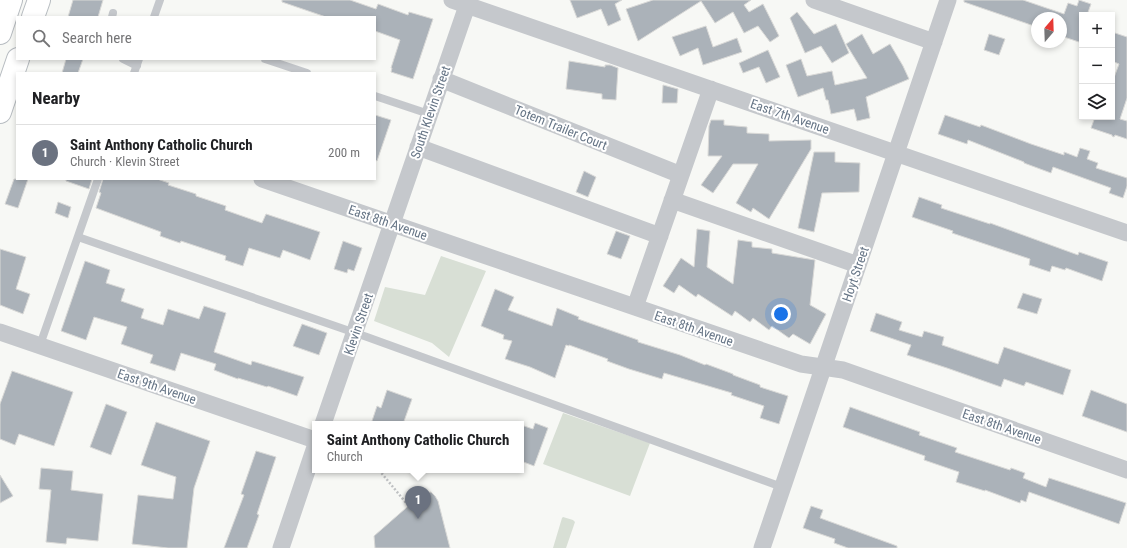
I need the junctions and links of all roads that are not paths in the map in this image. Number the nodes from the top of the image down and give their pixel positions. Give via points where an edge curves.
1 (38, 0) edge
2 (160, 0) edge
3 (814, 0) edge
4 (948, 0) edge
5 (7, 2) edge
6 (463, 2) edge
7 (33, 16) edge
8 (154, 16) edge
9 (0, 33) edge
10 (934, 42) junction
11 (18, 60) edge
12 (125, 60) edge
13 (268, 60) edge
14 (137, 66) edge
15 (304, 72) edge
16 (441, 79) junction
17 (711, 89) junction
18 (8, 92) edge
19 (376, 96) edge
20 (0, 112) edge
21 (429, 114) junction
22 (418, 147) junction
23 (897, 154) junction
24 (681, 176) junction
25 (98, 180) edge
26 (265, 180) edge
27 (672, 200) junction
28 (392, 224) junction
29 (1127, 233) edge
30 (660, 236) junction
31 (78, 237) junction
32 (858, 265) junction
33 (635, 307) junction
34 (0, 332) edge
35 (355, 333) junction
36 (40, 345) junction
37 (822, 367) junction
38 (324, 421) edge
39 (312, 439) edge
40 (312, 456) edge
41 (1127, 470) edge
42 (782, 487) junction
43 (281, 548) edge
44 (762, 548) edge

1 - 7 main road
2 - 8 lane
3 - 10 street
4 - 10 street, Hoyt Street
5 - 9 main road
6 - 16 street, South Klevin Street
6 - 17 street, East 7th Avenue
10 - 23 street, Hoyt Street
11 - 18 main road
12 - 14 lane
13 - 15 lane
16 - 21 street, South Klevin Street
16 - 24 street, Totem Trailer Court
17 - 23 street, East 7th Avenue
17 - 24 street
18 - 20 main road
19 - 21 lane
21 - 22 street, South Klevin Street
22 - 28 street, South Klevin Street
22 - 30 street
23 - 29 street, East 7th Avenue
23 - 32 street, Hoyt Street
24 - 27 street
25 - 31 lane
26 - 28 street, East 8th Avenue
27 - 30 street
27 - 32 street
28 - 33 street, East 8th Avenue
28 - 35 street, Klevin Street
30 - 33 street
31 - 35 lane
31 - 36 lane
32 - 37 street, Hoyt Street
33 - 37 street, East 8th Avenue via 801,364
34 - 36 street, East 9th Avenue
35 - 38 street, Klevin Street
35 - 42 lane
36 - 39 street, East 9th Avenue
37 - 41 street, East 8th Avenue via 843,370
37 - 42 street, Hoyt Street
40 - 43 street
42 - 44 street, Hoyt Street

